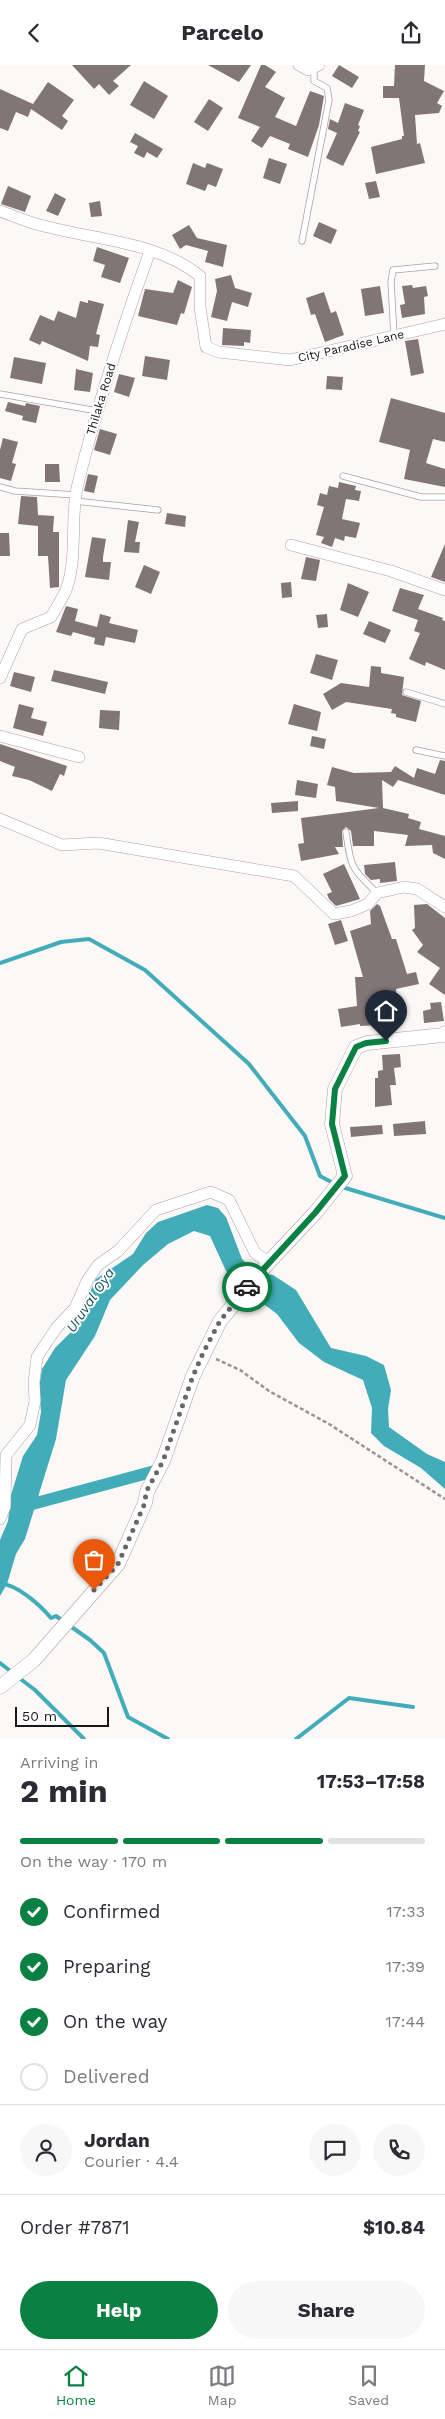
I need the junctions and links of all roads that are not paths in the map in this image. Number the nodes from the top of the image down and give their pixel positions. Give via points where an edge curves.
1 (299, 65) edge
2 (317, 66) edge
3 (0, 211) edge
4 (302, 241) dead end
5 (150, 251) junction
6 (435, 266) dead end
7 (445, 324) edge
8 (394, 336) junction
9 (0, 394) edge
10 (98, 411) junction
11 (343, 476) dead end
12 (0, 487) edge
13 (445, 497) edge
14 (76, 498) junction
15 (158, 510) dead end
16 (291, 545) dead end
17 (445, 590) edge
18 (0, 678) edge
19 (406, 692) dead end
20 (445, 704) edge
21 (0, 736) edge
22 (416, 750) dead end
23 (445, 756) edge
24 (79, 757) dead end
25 (0, 819) edge
26 (346, 832) dead end
27 (377, 893) junction
28 (445, 907) edge
29 (445, 1033) edge
30 (270, 1262) junction
31 (0, 1519) edge
32 (0, 1687) edge

1 - 2 street via 308,70
2 - 4 lane via 314,81 327,88 329,100
3 - 5 street via 43,226
5 - 8 street, City Paradise Lane via 184,264 200,277 200,307 206,347 219,352 290,360
5 - 10 street, Thilaka Road via 127,313
6 - 8 lane via 393,270
7 - 8 street, City Paradise Lane
9 - 10 lane
10 - 14 street, Thilaka Road
11 - 13 lane via 421,497
12 - 14 lane
14 - 15 lane
14 - 18 street, Thilaka Road via 66,590 52,617 22,629
16 - 17 street via 391,571
19 - 20 lane
21 - 24 street
22 - 23 lane
25 - 27 street via 62,845 98,843 294,876 334,914 368,904
26 - 27 lane via 350,863
27 - 28 street via 404,887 417,889
29 - 30 street via 356,1047 335,1089 332,1124 345,1176
30 - 31 street via 255,1253 229,1200 211,1192 156,1210 129,1241 98,1265 75,1308 57,1327 38,1357 30,1425 6,1455 5,1507
30 - 32 street via 220,1321 204,1351 163,1461 146,1492 145,1503 118,1564 34,1660

